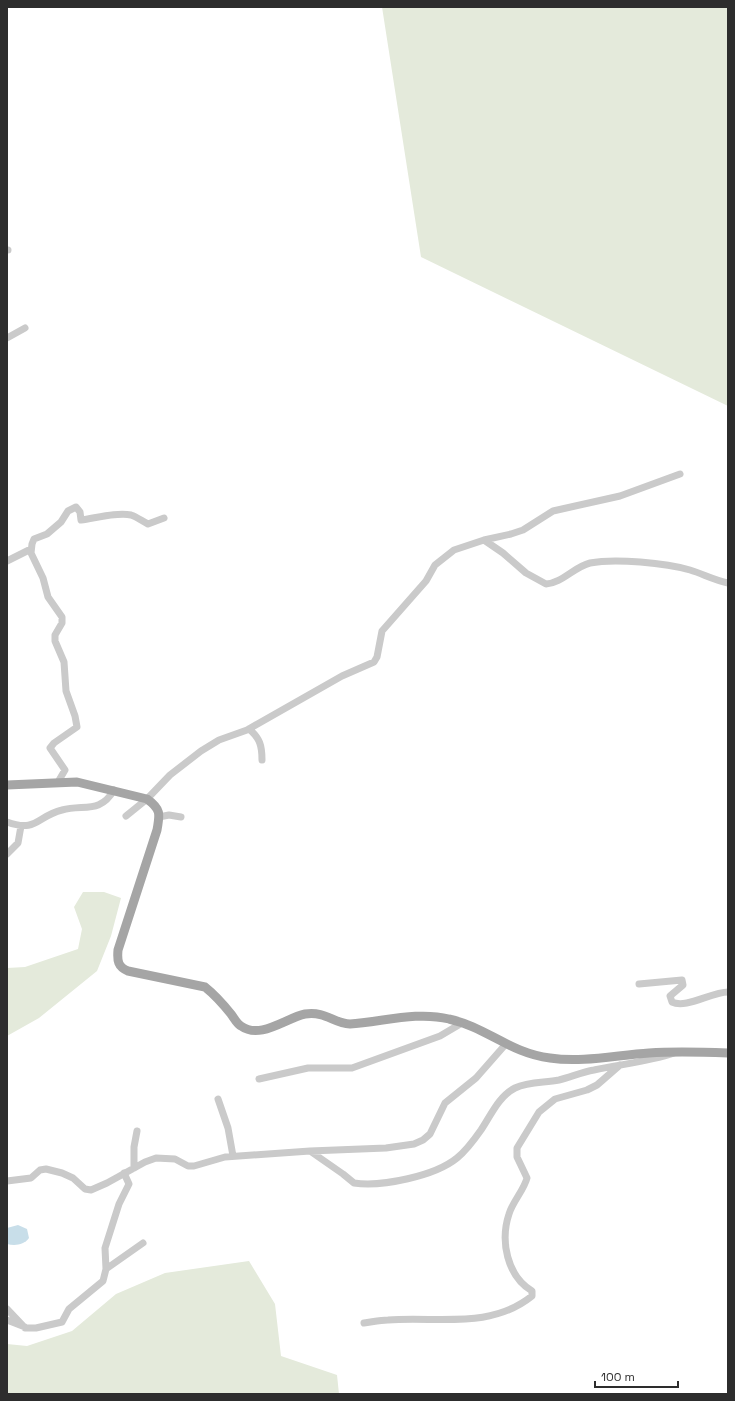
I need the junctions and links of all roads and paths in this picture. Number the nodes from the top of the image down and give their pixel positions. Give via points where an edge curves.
1 (25, 328) dead end
2 (7, 338) edge
3 (680, 474) dead end
4 (164, 518) dead end
5 (484, 540) junction
6 (31, 549) junction
7 (7, 562) edge
8 (728, 583) edge
9 (249, 729) junction
10 (262, 760) dead end
11 (58, 782) junction
12 (7, 785) edge
13 (114, 790) junction
14 (147, 799) junction
15 (126, 816) dead end
16 (159, 817) junction
17 (180, 817) dead end
18 (7, 822) edge
19 (20, 826) junction
20 (7, 854) edge
21 (639, 984) dead end
22 (728, 992) edge
23 (462, 1023) junction
24 (505, 1045) junction
25 (678, 1052) junction
26 (728, 1054) edge
27 (620, 1065) junction
28 (259, 1079) dead end
29 (218, 1099) dead end
30 (137, 1131) dead end
31 (310, 1151) junction
32 (233, 1156) junction
33 (134, 1168) junction
34 (124, 1174) junction
35 (7, 1181) edge
36 (144, 1243) dead end
37 (106, 1270) junction
38 (7, 1310) edge
39 (7, 1320) edge
40 (364, 1323) dead end
41 (25, 1328) junction

1 - 2 street
3 - 5 street via 620,496 553,511 523,530
4 - 6 street via 148,524 124,514 81,520 76,507 68,511 47,534 34,539
5 - 8 street via 526,573 546,584 581,566 599,562 646,564 687,570
5 - 9 street via 454,550 435,565 426,581 382,631 374,662 342,676
6 - 7 street
6 - 11 street via 48,597 62,617 55,641 64,662 66,691 78,728 50,748 65,770
9 - 10 street via 257,735 262,746
9 - 14 street via 219,740 201,751 170,775
11 - 12 main road
11 - 13 main road via 77,782
13 - 14 main road
13 - 19 street via 109,798 94,807 62,809 39,822
14 - 15 street
14 - 16 main road via 156,806
16 - 17 street
16 - 23 main road via 118,950 118,960 122,968 205,987 214,994 240,1026 251,1030 258,1031 313,1014 332,1017 344,1024 427,1016
18 - 19 street
19 - 20 street via 18,843
21 - 22 street via 682,980 683,985 670,996 675,1004 689,1003 713,994
23 - 24 main road
23 - 28 street via 440,1036 352,1068 308,1068
24 - 25 main road via 526,1053 560,1059
24 - 31 street via 476,1078 445,1103 430,1134 423,1140 386,1148
25 - 26 main road
25 - 27 street via 661,1058
27 - 31 street via 516,1088 500,1101 474,1140 456,1158 434,1170 393,1182 354,1183
27 - 40 street via 597,1085 550,1102 539,1112 517,1148 526,1178 509,1214 506,1231 507,1256 515,1276 532,1291 532,1296 505,1311 483,1318
29 - 32 street via 228,1128
30 - 33 street
31 - 32 street
32 - 33 street via 194,1166 156,1158
33 - 34 street
34 - 35 street via 91,1190 85,1189 73,1178 46,1169 40,1170 31,1178
34 - 37 street via 129,1184 119,1204 105,1248
36 - 37 street
37 - 41 street via 103,1280 70,1309 62,1322
38 - 41 street
39 - 41 street

